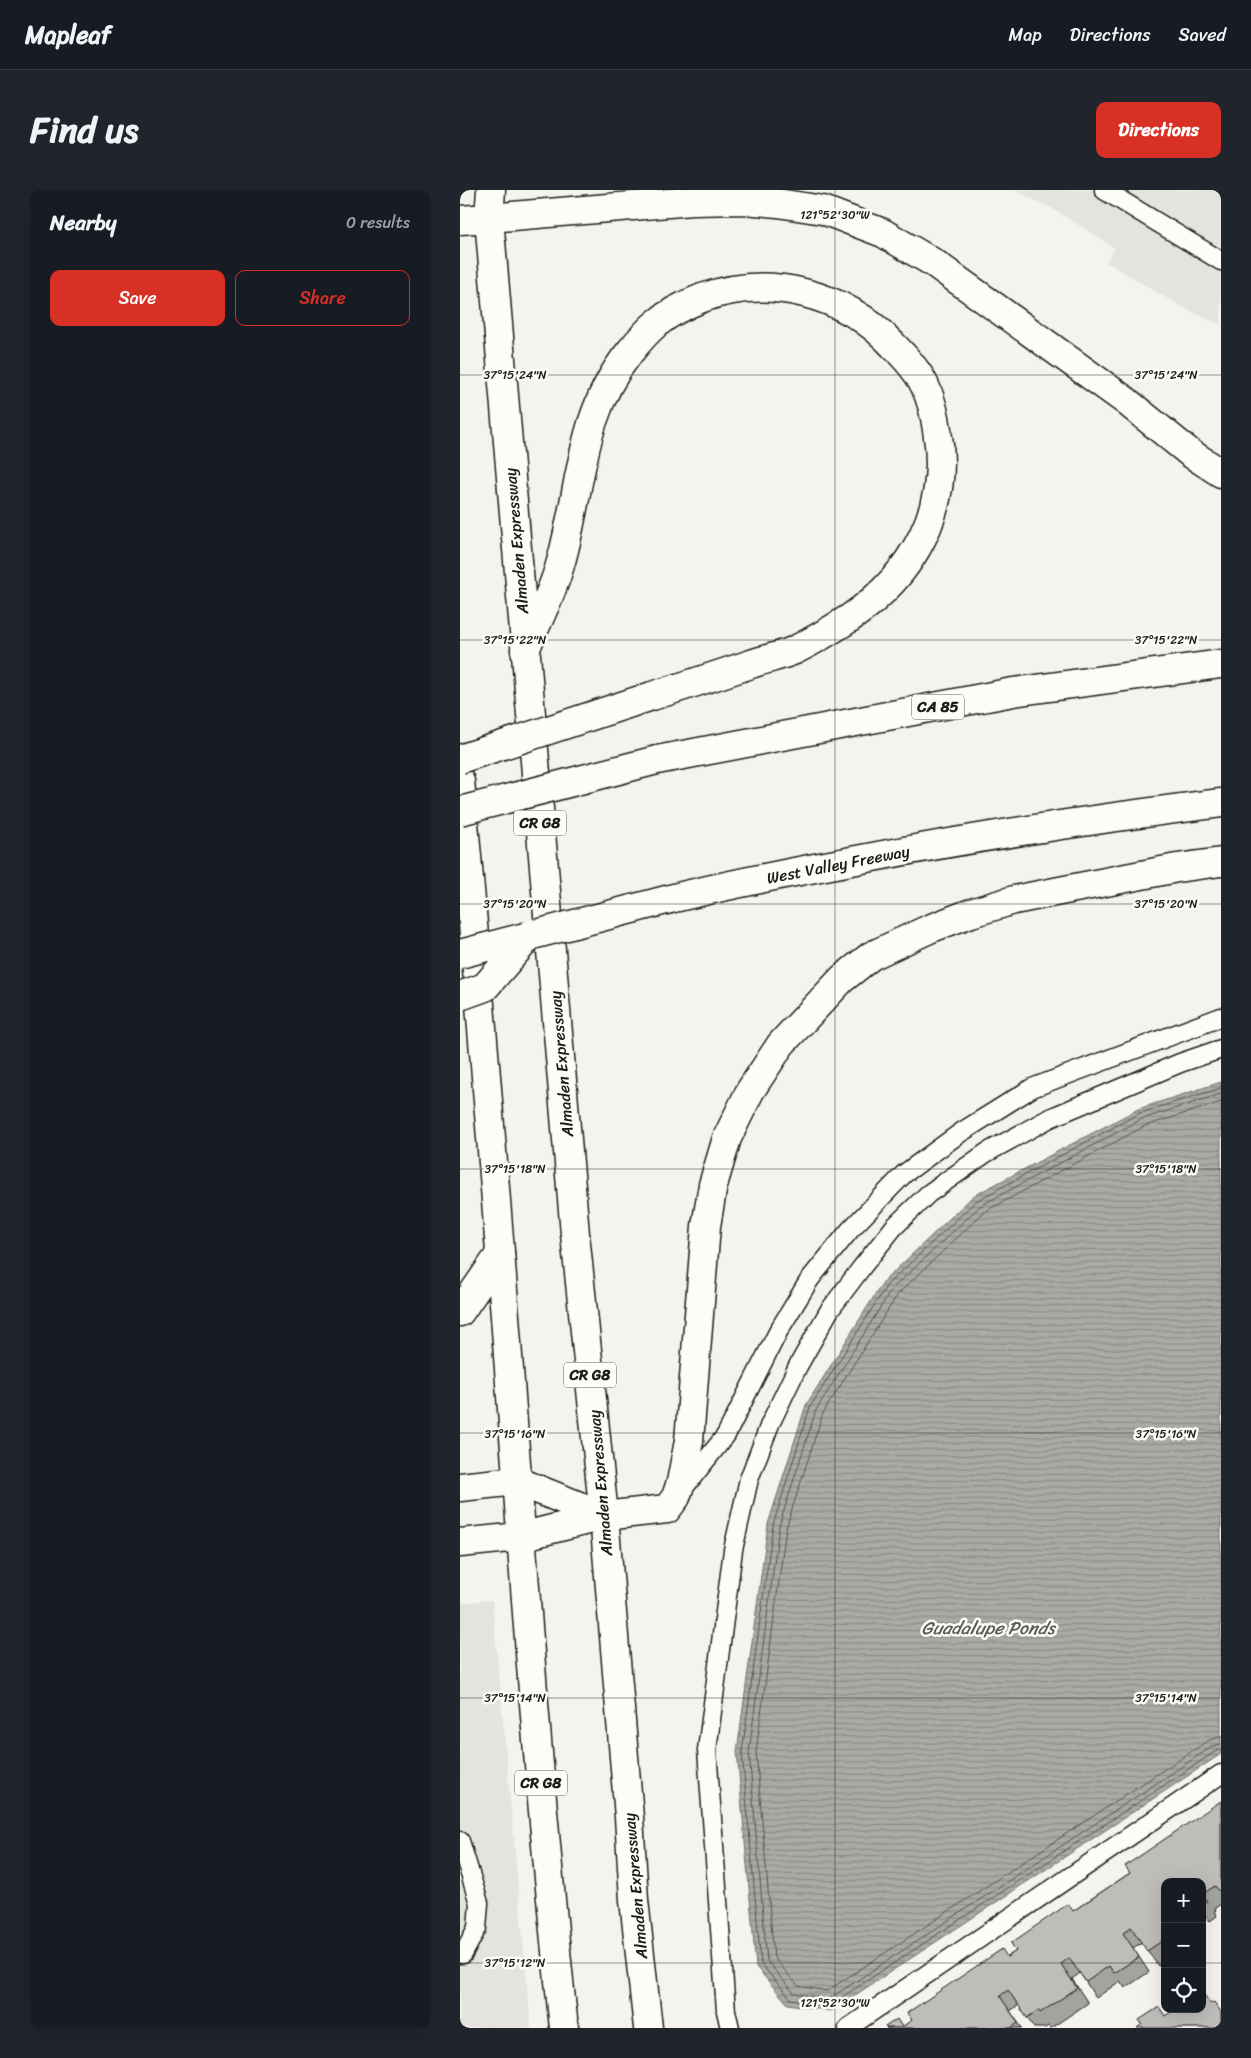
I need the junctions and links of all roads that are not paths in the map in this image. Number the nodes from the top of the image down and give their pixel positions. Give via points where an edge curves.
1 (491, 190) edge
2 (1104, 190) edge
3 (489, 218) junction
4 (460, 220) edge
5 (1221, 261) edge
6 (1221, 473) edge
7 (525, 650) junction
8 (1221, 664) edge
9 (460, 759) edge
10 (460, 781) edge
11 (1221, 803) edge
12 (460, 811) edge
13 (1221, 862) edge
14 (532, 934) junction
15 (460, 954) edge
16 (460, 996) edge
17 (1221, 1017) edge
18 (1221, 1049) edge
19 (500, 1254) junction
20 (460, 1312) edge
21 (517, 1481) junction
22 (460, 1487) edge
23 (676, 1497) junction
24 (604, 1516) junction
25 (520, 1537) junction
26 (460, 1543) edge
27 (1221, 1774) edge
28 (460, 1841) edge
29 (460, 1954) edge
30 (564, 2028) edge
31 (648, 2028) edge
32 (730, 2028) edge
33 (848, 2028) edge

1 - 3 main road, Almaden Expressway / CR G8
2 - 5 lane
3 - 4 main road
3 - 6 main road via 692,201 743,200 822,210 884,233 934,263
3 - 7 main road, Almaden Expressway / CR G8
7 - 9 main road, bridge via 560,566 593,417 606,386 657,322 687,304 719,292 754,287 788,288 852,311 877,328 924,384 935,417 941,454 940,485 933,513 917,548 876,597 850,618 794,650
7 - 24 main road, Almaden Expressway / CR G8 via 575,1234
8 - 12 main road, CA 85, bridge via 1012,692 657,760
10 - 19 main road, CR G8
11 - 14 main road, West Valley Freeway, bridge via 1134,814 789,872
13 - 23 main road via 1014,900 929,929 871,956 842,979 781,1044 750,1091 727,1138 713,1185 706,1226 689,1441
14 - 15 main road, West Valley Freeway, bridge
14 - 16 main road, bridge via 485,987
17 - 23 lane via 1032,1088 960,1133 904,1174 850,1230 810,1279 779,1330 726,1434
18 - 32 lane via 1050,1118 986,1154 928,1194 894,1227 862,1267 829,1311 798,1366 770,1424 750,1479 735,1541 707,1750 726,2011
19 - 20 main road
19 - 21 main road, CR G8
21 - 22 main road
21 - 24 main road
21 - 25 main road, CR G8
23 - 24 main road via 667,1509
24 - 25 main road
24 - 31 main road, Almaden Expressway / CR G8 via 634,1900
25 - 26 main road
25 - 30 main road, CR G8
27 - 33 lane
28 - 29 lane via 479,1903 477,1928 463,1954

